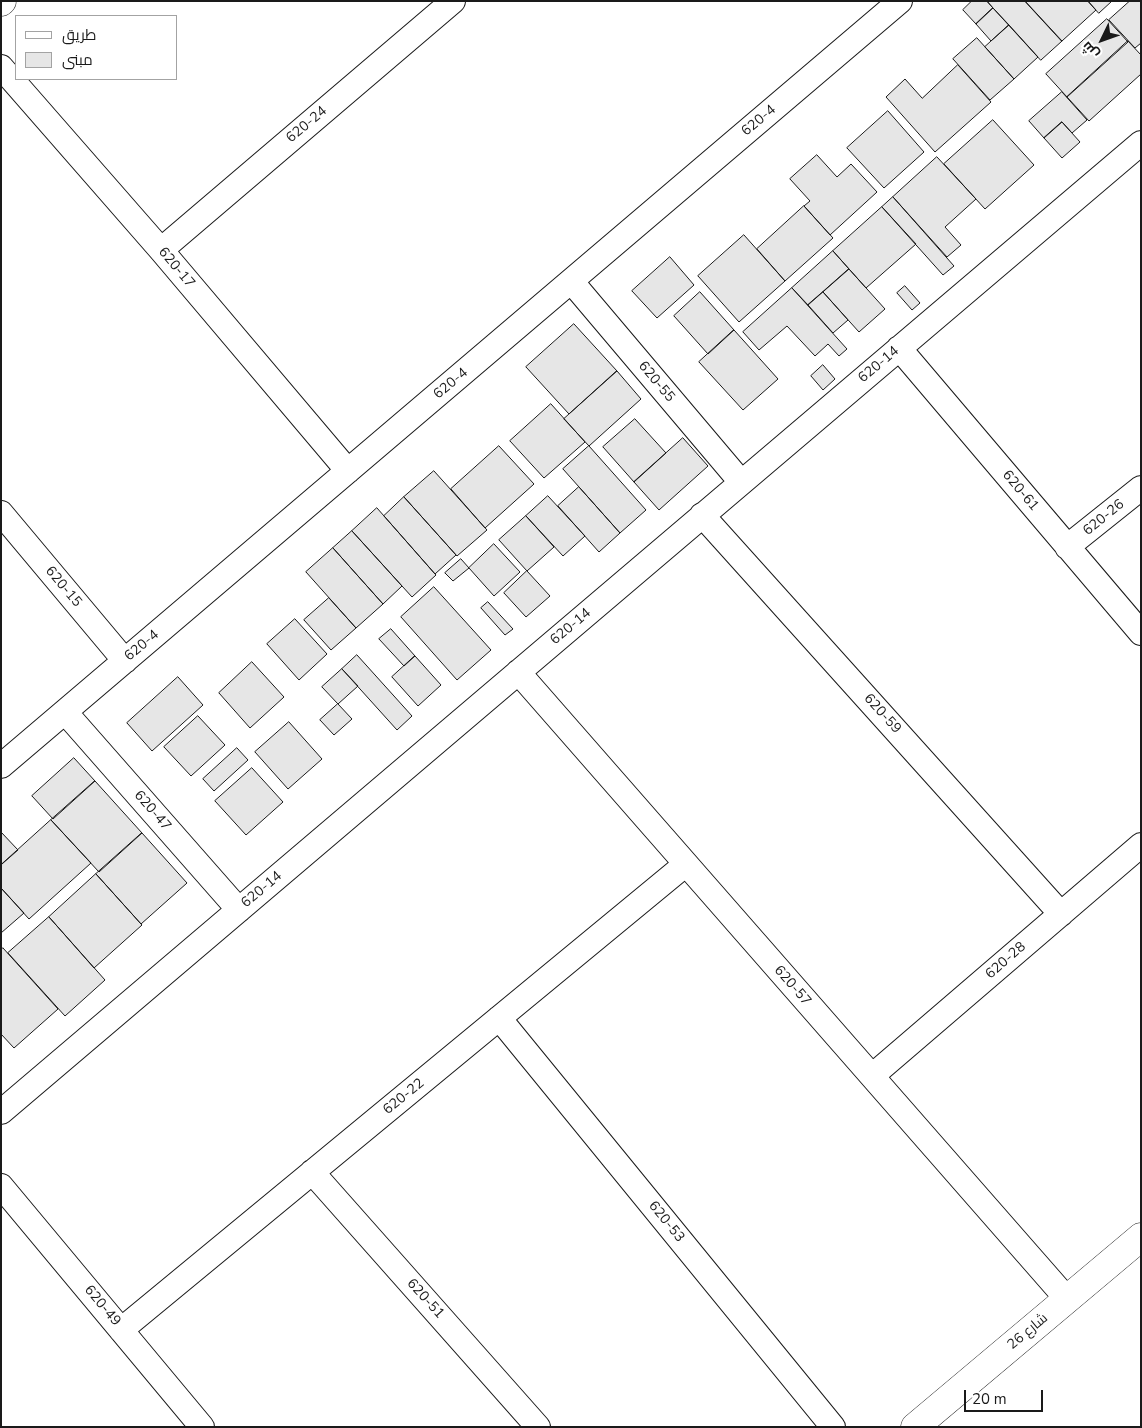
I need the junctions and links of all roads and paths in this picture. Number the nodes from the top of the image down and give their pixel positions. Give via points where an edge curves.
1 (453, 1) edge
2 (900, 1) edge
3 (1, 67) edge
4 (1141, 143) edge
5 (161, 250) junction
6 (571, 281) junction
7 (899, 348) junction
8 (348, 471) junction
9 (741, 482) junction
10 (1141, 488) edge
11 (1, 512) edge
12 (702, 515) junction
13 (1067, 547) junction
14 (1141, 633) edge
15 (125, 661) junction
16 (518, 672) junction
17 (65, 712) junction
18 (1, 766) edge
19 (1141, 845) edge
20 (686, 864) junction
21 (238, 910) junction
22 (1061, 914) junction
23 (499, 1018) junction
24 (872, 1076) junction
25 (1, 1112) edge
26 (312, 1172) junction
27 (1, 1186) edge
28 (1141, 1237) edge
29 (1066, 1299) junction
30 (121, 1330) junction
31 (202, 1427) edge
32 (538, 1427) edge
33 (833, 1427) edge
34 (915, 1427) edge

1 - 5 street, 620-24
2 - 6 street, 620-4
3 - 5 street, 620-17
4 - 7 street, 620-14
5 - 8 street, 620-17
6 - 8 street, 620-4
6 - 9 street, 620-55
7 - 9 street, 620-14
7 - 13 street, 620-61
8 - 15 street, 620-4
9 - 12 street, 620-14
10 - 13 street, 620-26
11 - 15 street, 620-15
12 - 16 street, 620-14
12 - 22 street, 620-59
13 - 14 street, 620-61
15 - 17 street, 620-4
16 - 20 street, 620-57
16 - 21 street, 620-14
17 - 18 street, 620-4
17 - 21 street, 620-47
19 - 22 street, 620-28
20 - 23 street, 620-22
20 - 24 street, 620-57
21 - 25 street, 620-14
22 - 24 street, 620-28
23 - 26 street, 620-22
23 - 33 street, 620-53
24 - 29 street, 620-57
26 - 30 street, 620-22
26 - 32 street, 620-51
27 - 30 street, 620-49
28 - 29 street, شارع 26
29 - 34 street, شارع 26
30 - 31 street, 620-49

